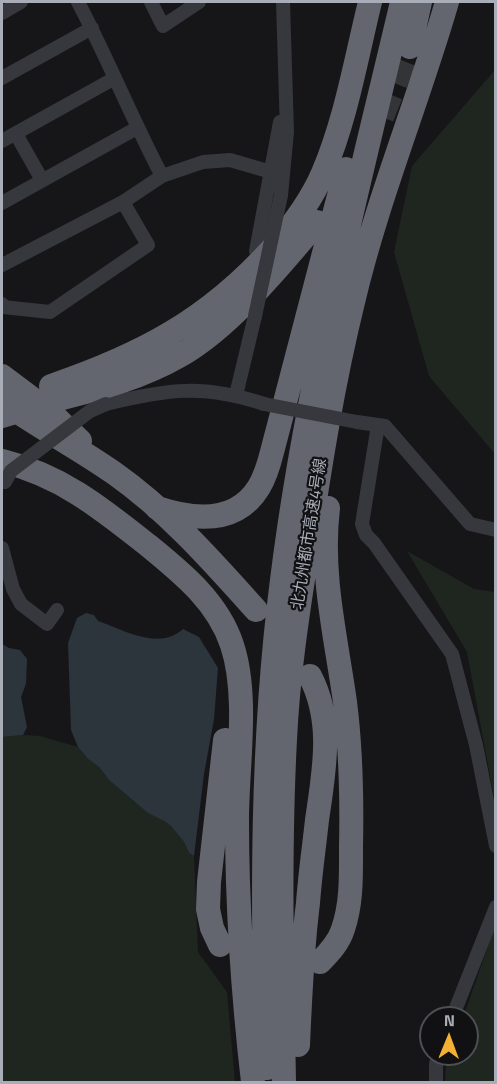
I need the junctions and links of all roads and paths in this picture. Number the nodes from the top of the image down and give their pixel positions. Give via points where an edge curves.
1 (21, 2) edge
2 (78, 2) edge
3 (151, 2) edge
4 (199, 2) edge
5 (283, 2) edge
6 (369, 2) edge
7 (388, 2) edge
8 (402, 2) edge
9 (420, 2) edge
10 (447, 2) edge
11 (2, 13) edge
12 (92, 28) junction
13 (410, 47) tunnel mouth
14 (2, 78) edge
15 (116, 78) junction
16 (287, 85) junction
17 (137, 128) junction
18 (16, 134) junction
19 (2, 141) edge
20 (272, 172) junction
21 (162, 176) junction
22 (42, 180) junction
23 (123, 202) junction
24 (2, 203) edge
25 (317, 222) dead end
26 (256, 251) dead end
27 (2, 265) edge
28 (352, 303) junction
29 (2, 304) edge
30 (2, 376) edge
31 (57, 392) junction
32 (236, 395) junction
33 (2, 400) edge
34 (2, 416) edge
35 (378, 426) junction
36 (114, 473) junction
37 (2, 477) edge
38 (157, 508) junction
39 (88, 514) junction
40 (495, 530) edge
41 (2, 548) edge
42 (213, 607) junction
43 (57, 610) dead end
44 (256, 610) dead end
45 (310, 676) dead end
46 (495, 846) edge
47 (495, 907) edge
48 (220, 945) dead end
49 (320, 962) dead end
50 (457, 1006) edge
51 (436, 1066) edge
52 (253, 1083) edge
53 (267, 1083) edge
54 (284, 1083) edge
55 (296, 1083) edge
56 (436, 1083) edge

1 - 11 street
2 - 12 street
3 - 4 street via 163,26
5 - 16 street
6 - 31 highway via 333,148 313,195 287,232 237,285 186,326
7 - 38 highway via 299,355 259,488 248,501 216,518 177,515
8 - 53 highway, 北九州都市高速4号線 via 321,354 282,580 270,691 265,795
9 - 13 highway
10 - 28 highway, 北九州都市高速4号線
12 - 14 street
12 - 15 street
15 - 17 street
15 - 18 street
16 - 20 street
16 - 32 street, bridge via 286,161 281,195
17 - 21 street
17 - 22 street
18 - 19 street
18 - 22 street
20 - 21 street via 230,159 202,162
20 - 26 street
21 - 23 street
22 - 24 street
23 - 27 street
23 - 29 street via 148,245 50,312
25 - 31 highway via 240,306 181,355 132,379
28 - 49 highway via 325,549 350,757 351,877 343,929
28 - 54 highway, 北九州都市高速4号線 via 310,528 286,726 281,896
30 - 36 highway via 50,412
31 - 33 highway
31 - 34 highway, bridge
32 - 35 street, bridge
32 - 37 street, bridge via 177,390 106,404 90,411
33 - 36 highway
35 - 40 street via 385,426 470,524
35 - 46 street via 362,524 452,654 476,745
36 - 38 highway
37 - 39 highway via 44,490
37 - 42 highway via 29,468 99,506 181,573
38 - 44 highway
39 - 42 highway via 137,544
39 - 48 highway via 188,598 216,636 222,655 226,731 208,909
41 - 43 street via 21,604 47,624
42 - 52 highway via 232,644 240,688 239,931
45 - 55 highway via 319,693 326,735 307,906
47 - 50 street
51 - 56 street

